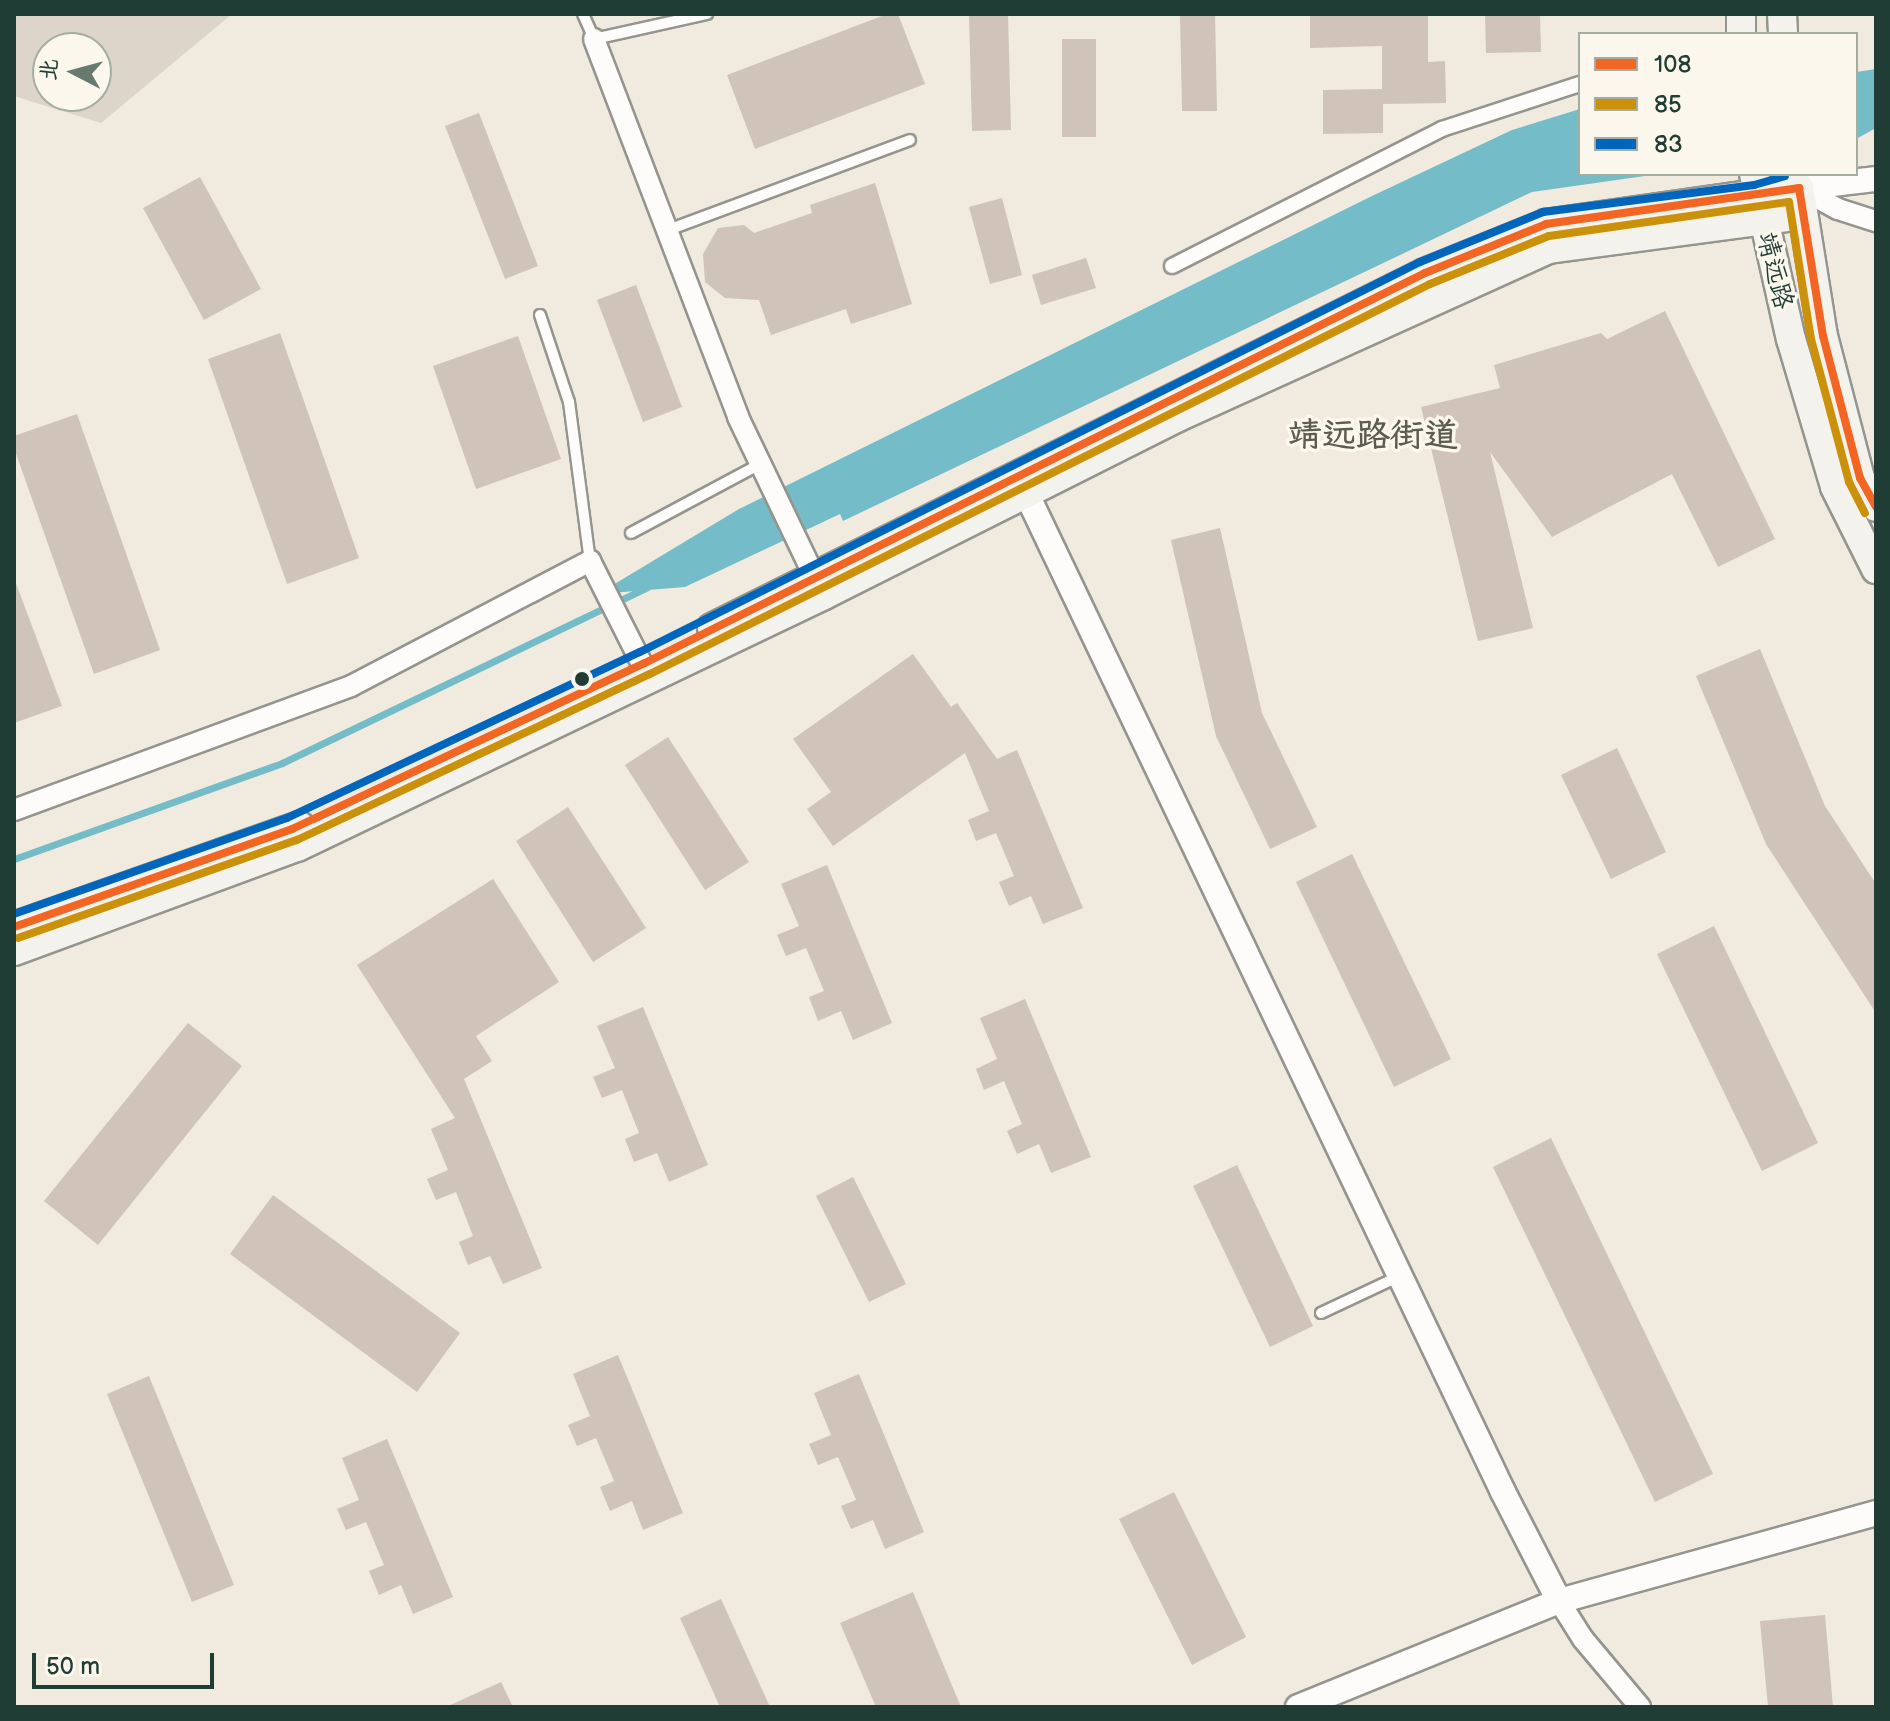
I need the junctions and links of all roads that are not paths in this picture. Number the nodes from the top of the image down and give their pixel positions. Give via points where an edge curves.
1 (583, 14) edge
2 (707, 14) edge
3 (594, 39) junction
4 (1578, 85) edge
5 (910, 140) dead end
6 (1876, 179) edge
7 (1756, 191) edge
8 (1800, 192) edge
9 (1876, 221) edge
10 (668, 230) junction
11 (1172, 266) dead end
12 (540, 315) dead end
13 (760, 464) junction
14 (1021, 484) junction
15 (1876, 507) edge
16 (631, 533) dead end
17 (590, 561) junction
18 (1876, 569) edge
19 (818, 585) junction
20 (647, 671) junction
21 (14, 810) edge
22 (14, 927) edge
23 (14, 951) edge
24 (1401, 1276) junction
25 (1321, 1313) dead end
26 (1876, 1513) edge
27 (1559, 1601) junction
28 (1298, 1707) edge
29 (1640, 1707) edge

1 - 3 lane
2 - 3 lane
3 - 10 street
4 - 11 street via 1442,129
5 - 10 lane
6 - 8 street
7 - 8 main road
7 - 14 main road via 1546,224 1425,273
7 - 18 main road, 靖远路 via 1835,487
8 - 9 street
8 - 15 main road, 靖远路 via 1823,336 1860,478
10 - 13 street
12 - 17 lane via 569,402
13 - 16 lane
13 - 19 street
14 - 19 main road
14 - 24 street
17 - 20 street
17 - 21 street via 351,686
19 - 20 main road
20 - 22 main road via 292,829
20 - 23 main road via 297,847
24 - 25 lane
24 - 27 street
26 - 27 street
27 - 28 street
27 - 29 street via 1583,1639

